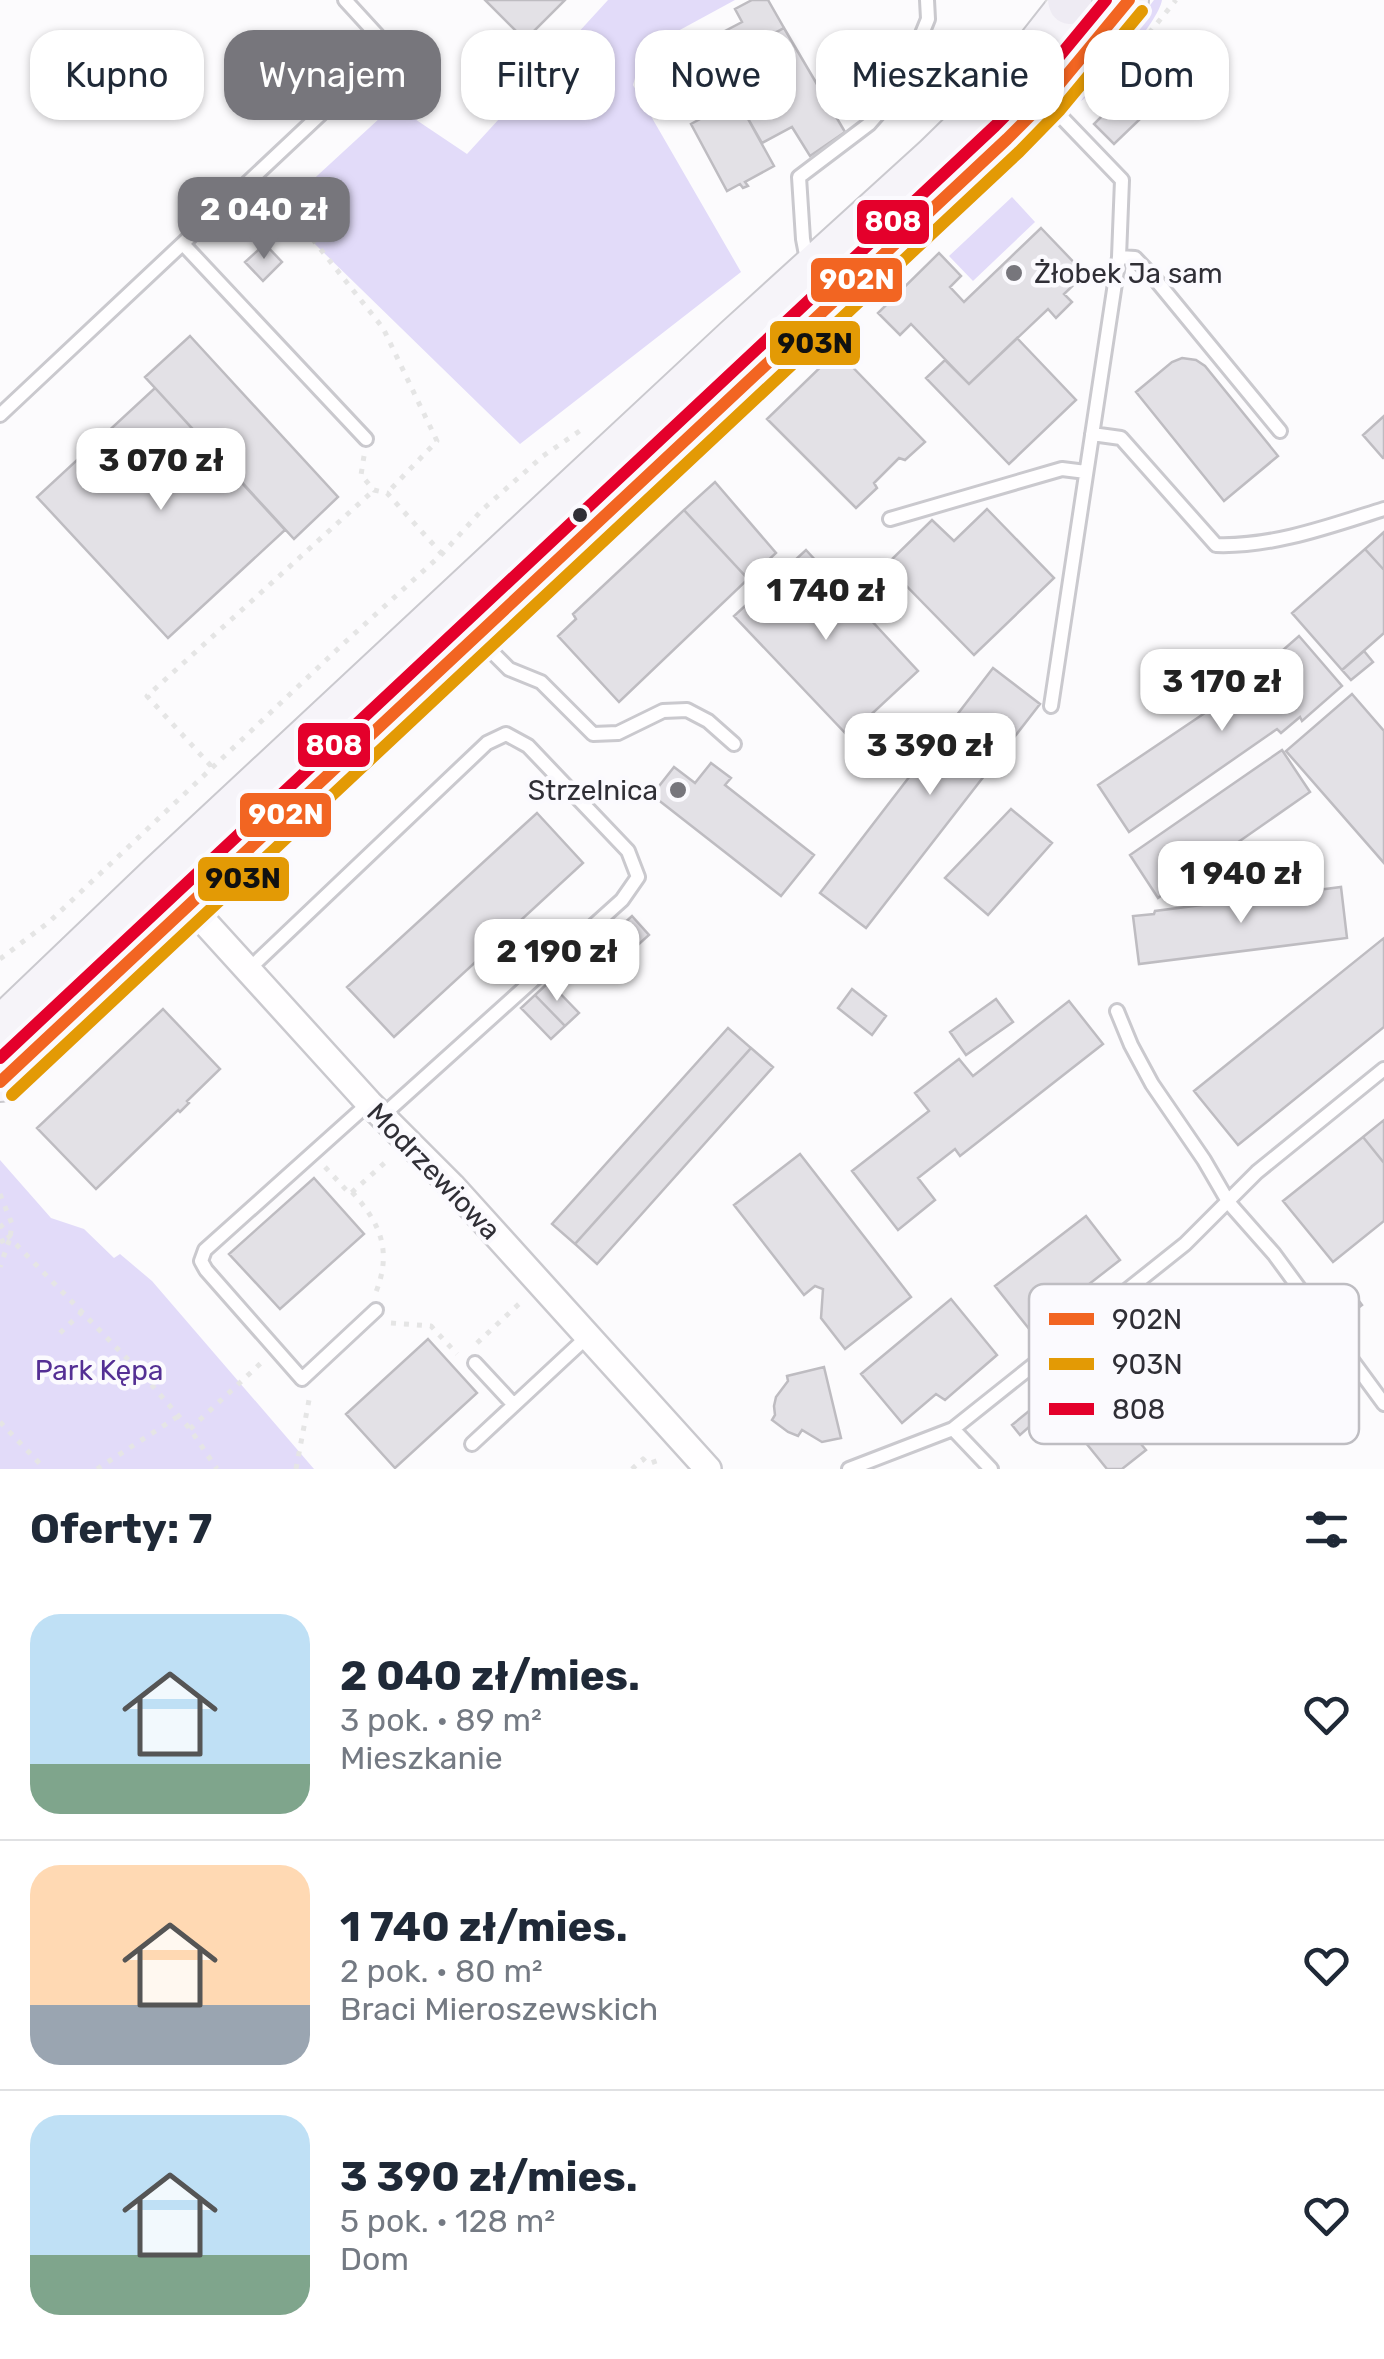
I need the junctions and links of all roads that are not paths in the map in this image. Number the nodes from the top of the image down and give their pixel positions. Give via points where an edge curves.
1 (345, 0) edge
2 (927, 0) edge
3 (1129, 0) edge
4 (1070, 1) edge
5 (923, 30) edge
6 (1047, 30) edge
7 (1064, 78) edge
8 (1064, 118) edge
9 (871, 120) edge
10 (971, 120) edge
11 (1024, 120) edge
12 (183, 244) junction
13 (1118, 257) junction
14 (810, 271) junction
15 (0, 415) edge
16 (1280, 431) dead end
17 (1092, 434) junction
18 (366, 438) road end
19 (1086, 472) junction
20 (1384, 509) edge
21 (890, 520) dead end
22 (476, 636) junction
23 (1051, 706) dead end
24 (734, 744) dead end
25 (160, 873) junction
26 (188, 906) junction
27 (248, 970) junction
28 (1117, 1011) dead end
29 (0, 1026) edge
30 (1384, 1069) edge
31 (0, 1082) edge
32 (376, 1109) junction
33 (1229, 1202) junction
34 (1136, 1284) edge
35 (1296, 1284) edge
36 (376, 1310) road end
37 (587, 1337) junction
38 (475, 1363) dead end
39 (1029, 1369) edge
40 (1359, 1370) edge
41 (1384, 1404) edge
42 (514, 1405) junction
43 (953, 1429) junction
44 (472, 1444) dead end
45 (708, 1469) edge
46 (849, 1469) edge
47 (991, 1469) edge

1 - 12 lane via 390,49
2 - 5 lane
3 - 7 main road
4 - 6 main road
8 - 13 lane via 1122,180
9 - 14 lane via 799,178
10 - 14 main road
11 - 22 main road
12 - 15 lane
12 - 18 lane
13 - 16 lane via 1135,258
13 - 17 lane
14 - 25 main road
17 - 19 lane
17 - 20 lane via 1122,438 1216,545 1314,531
19 - 21 lane via 1062,469
19 - 23 lane
22 - 24 lane via 508,669 542,682 593,734 618,733 663,710 687,710
22 - 26 main road
25 - 26 street, Modrzewiowa
25 - 29 main road
26 - 27 street, Modrzewiowa
26 - 31 main road
27 - 32 street, Modrzewiowa
27 - 32 lane via 487,743 506,734 528,746 628,851 638,877 622,900
28 - 33 lane via 1152,1084
30 - 33 lane
32 - 36 lane via 313,1154 205,1250 201,1261 302,1379
32 - 37 street, Modrzewiowa
33 - 34 lane
33 - 35 lane
37 - 42 lane
37 - 45 street, Modrzewiowa
38 - 42 lane
39 - 43 lane
40 - 41 lane
42 - 44 lane
43 - 46 lane
43 - 47 lane

